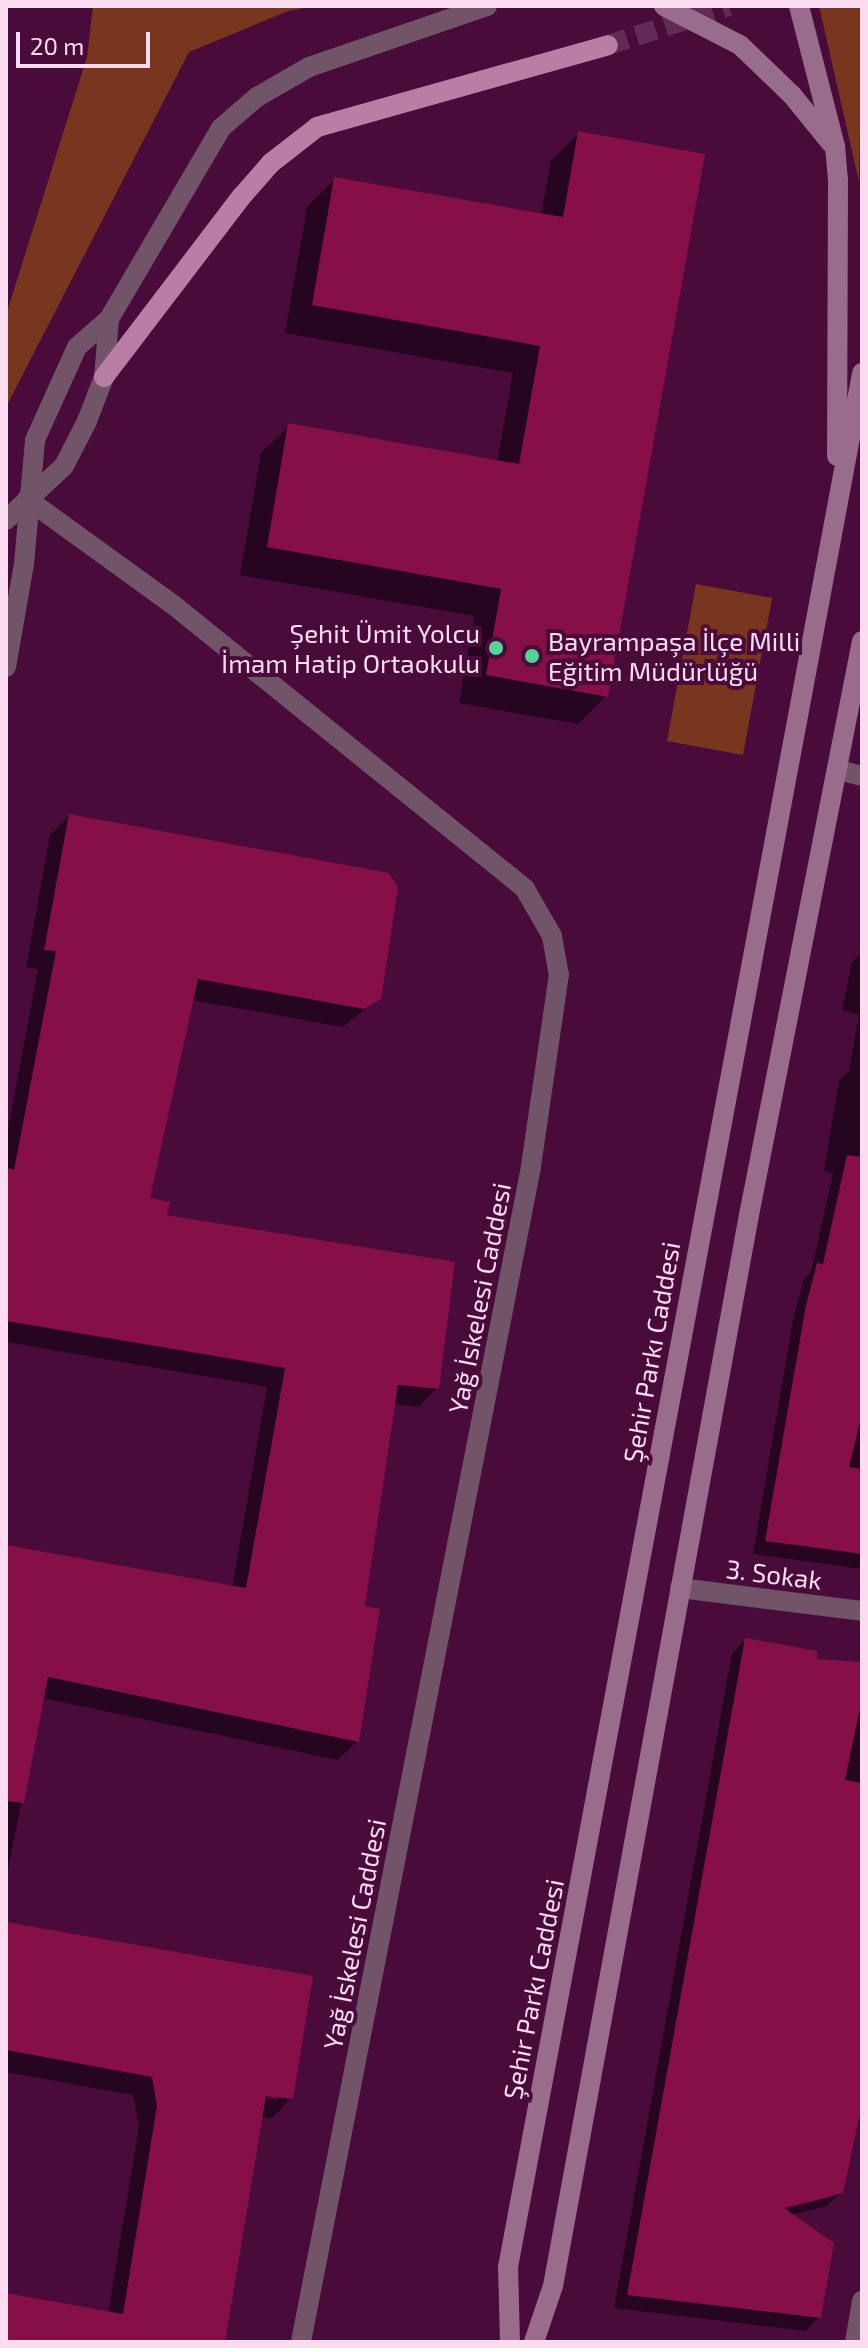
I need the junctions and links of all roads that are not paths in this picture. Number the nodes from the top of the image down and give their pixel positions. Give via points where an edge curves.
1 (487, 6) edge
2 (664, 6) edge
3 (799, 6) edge
4 (608, 45) tunnel mouth
5 (835, 146) junction
6 (109, 319) junction
7 (862, 373) edge
8 (104, 377) junction
9 (27, 499) junction
10 (837, 512) junction
11 (6, 520) edge
12 (862, 641) edge
13 (6, 667) edge
14 (838, 770) junction
15 (862, 776) edge
16 (680, 1588) junction
17 (862, 1611) edge
18 (862, 2301) edge
19 (301, 2342) edge
20 (510, 2342) edge
21 (534, 2342) edge
22 (855, 2342) edge

1 - 6 street via 359,47 309,67 257,97 221,128 204,153
2 - 5 main road via 740,45
3 - 5 main road
4 - 8 main road via 317,127 271,163 242,196
5 - 10 main road
6 - 8 street
6 - 9 street via 77,347 59,382 35,440
7 - 10 main road, Şehir Parkı Caddesi
8 - 9 street via 64,466
9 - 11 street
9 - 13 street via 24,564
9 - 19 street, Yağ İskelesi Caddesi via 176,607 525,889 552,936 559,974 531,1167
10 - 20 main road, Şehir Parkı Caddesi via 508,2267
12 - 14 main road
14 - 15 street
14 - 16 main road
16 - 17 street, 3. Sokak
16 - 21 main road via 553,2286
18 - 22 street

